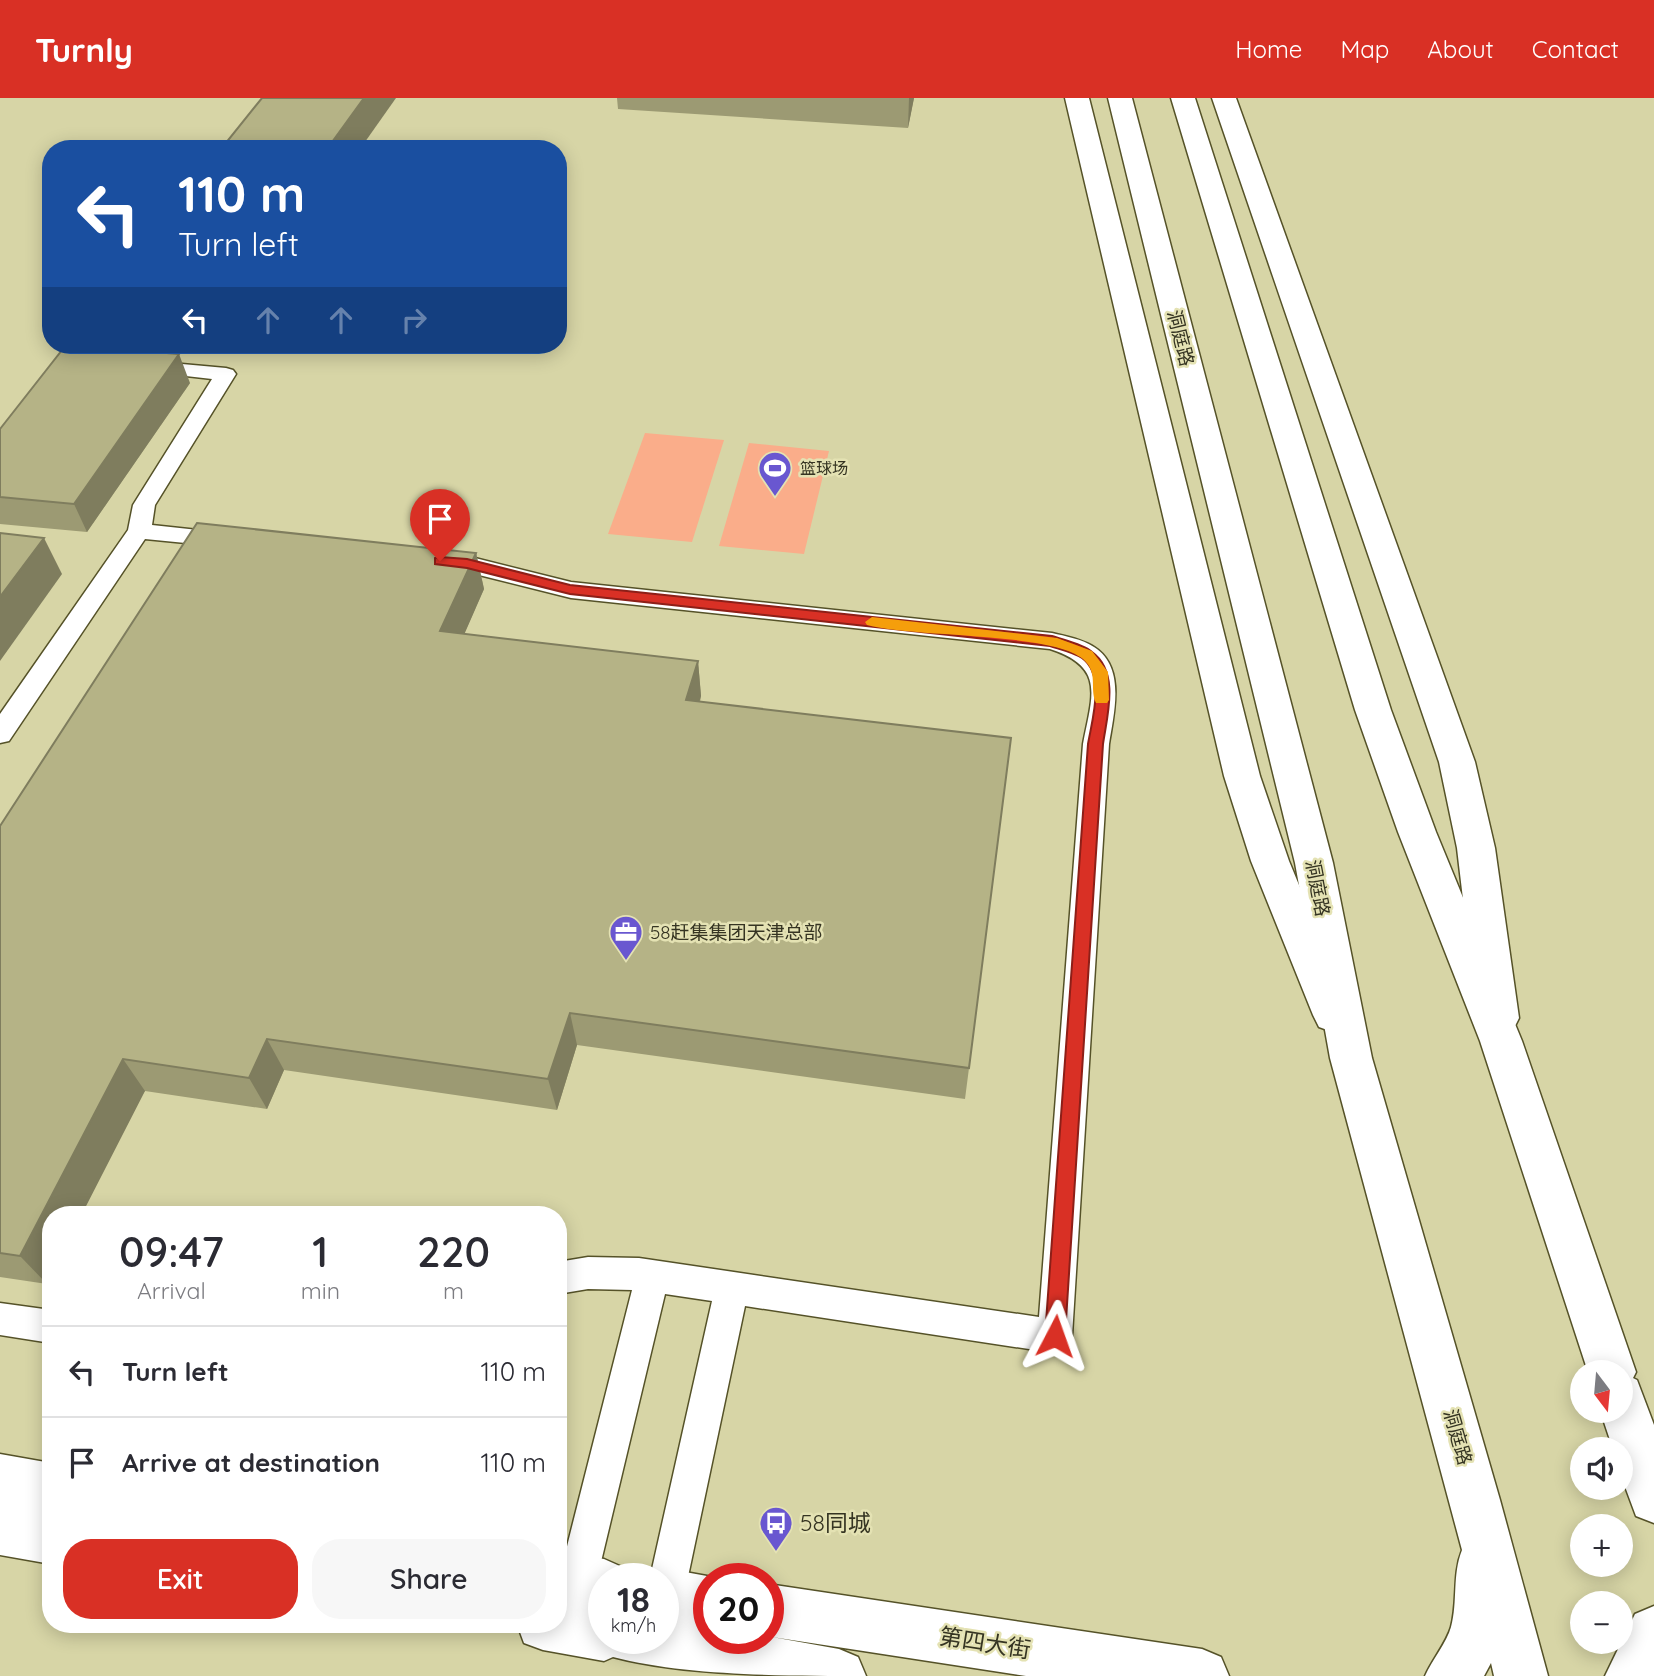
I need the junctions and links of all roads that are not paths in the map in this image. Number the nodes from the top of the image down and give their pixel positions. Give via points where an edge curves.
1 (1077, 98) edge
2 (1120, 98) edge
3 (1183, 98) edge
4 (1223, 98) edge
5 (131, 366) edge
6 (139, 531) junction
7 (248, 542) edge
8 (412, 558) edge
9 (0, 734) edge
10 (1501, 1041) junction
11 (1351, 1058) junction
12 (567, 1276) edge
13 (652, 1276) junction
14 (732, 1286) junction
15 (0, 1319) edge
16 (42, 1326) edge
17 (1608, 1360) edge
18 (1629, 1423) edge
19 (0, 1479) edge
20 (42, 1486) edge
21 (1653, 1497) edge
22 (1475, 1500) junction
23 (0, 1529) edge
24 (42, 1536) edge
25 (674, 1563) edge
26 (575, 1605) edge
27 (784, 1612) edge
28 (679, 1621) edge
29 (1654, 1633) edge
30 (839, 1676) edge
31 (1202, 1676) edge
32 (1452, 1676) edge
33 (1521, 1676) edge
34 (1632, 1676) edge

1 - 11 main road via 1242,776 1270,861
2 - 11 main road, 洞庭路 via 1314,863
3 - 10 main road via 1373,710
4 - 10 main road via 1457,762 1476,848
5 - 6 lane via 226,374 144,505
6 - 7 lane
6 - 9 lane
8 - 14 lane via 467,564 570,590 1052,641 1087,655 1101,672 1055,1336
10 - 17 main road
11 - 22 main road, 洞庭路
12 - 13 lane
13 - 14 lane
13 - 26 lane
14 - 25 lane
15 - 16 lane
18 - 21 main road
19 - 20 main road
22 - 32 main road via 1481,1566 1479,1622 1474,1646
22 - 33 main road, 洞庭路
23 - 24 main road
27 - 31 main road, 第四大街
28 - 30 main road
29 - 34 main road

